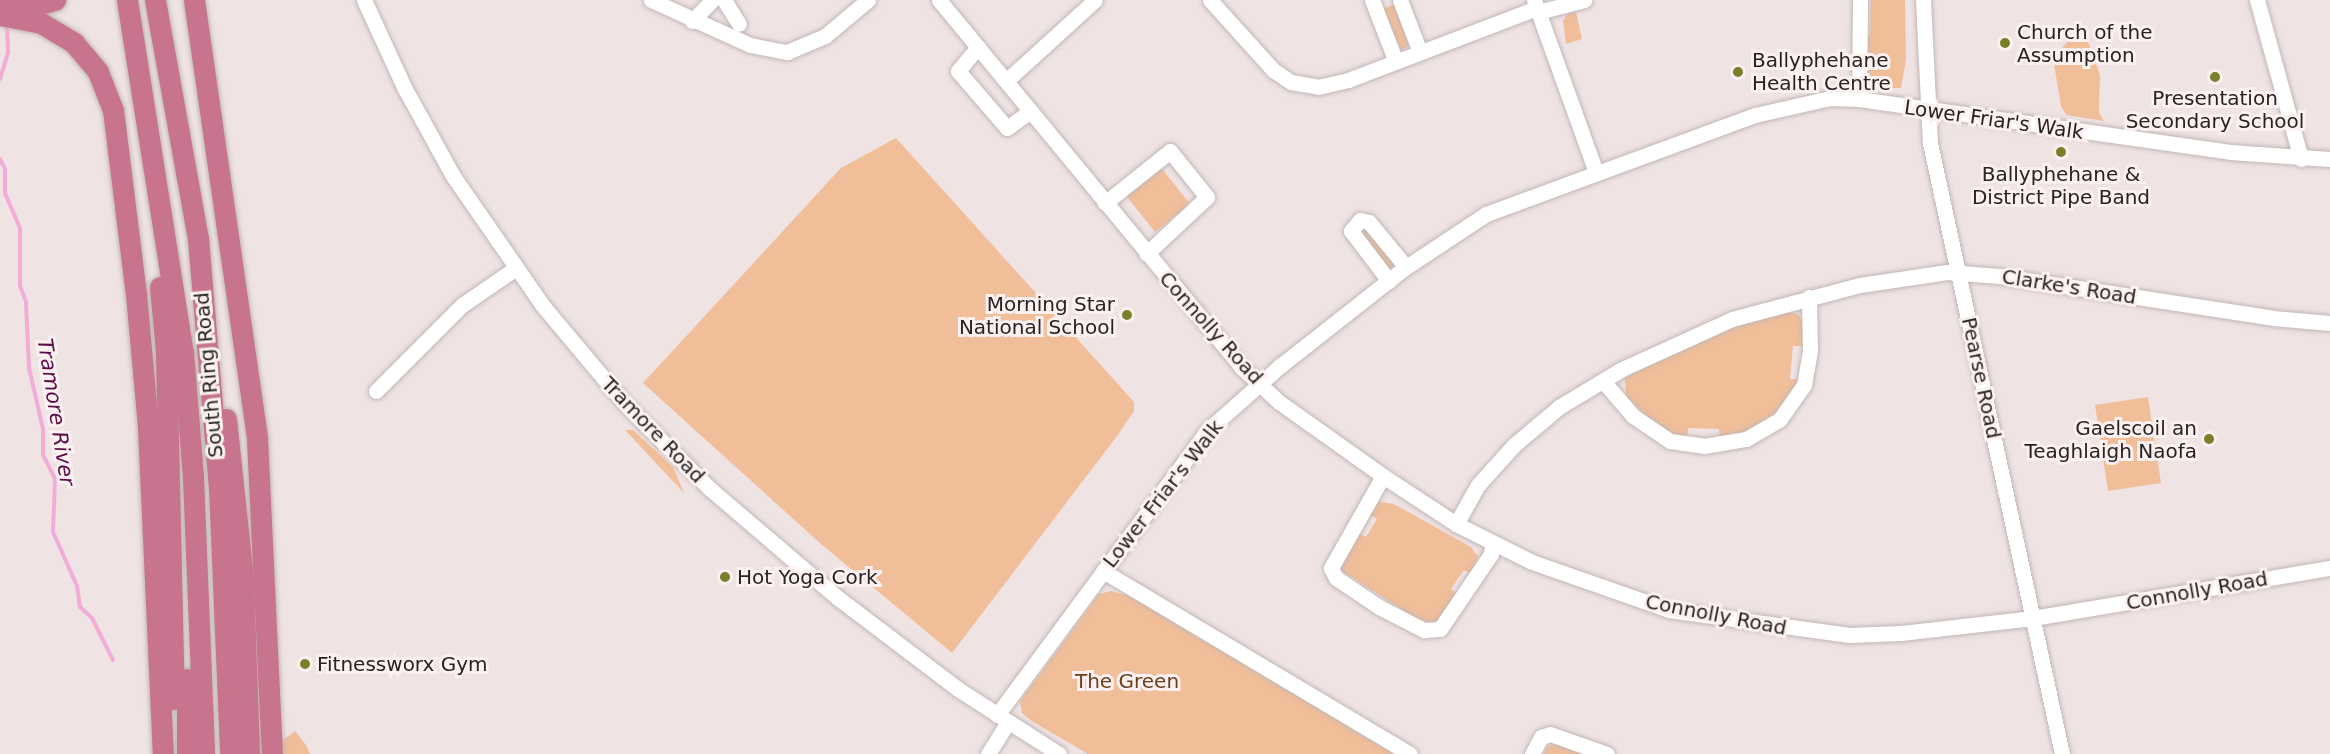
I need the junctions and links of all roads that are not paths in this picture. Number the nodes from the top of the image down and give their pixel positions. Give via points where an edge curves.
1 (55, 0) edge
2 (127, 0) edge
3 (155, 0) edge
4 (194, 0) edge
5 (364, 0) edge
6 (651, 0) edge
7 (712, 0) edge
8 (724, 0) edge
9 (868, 0) edge
10 (939, 0) edge
11 (1095, 0) edge
12 (1210, 0) edge
13 (1400, 0) edge
14 (1584, 0) edge
15 (1860, 0) edge
16 (1923, 0) edge
17 (2257, 0) edge
18 (1377, 2) edge
19 (0, 3) edge
20 (1536, 7) edge
21 (0, 15) edge
22 (692, 21) junction
23 (739, 24) dead end
24 (978, 47) junction
25 (1420, 52) junction
26 (139, 62) junction
27 (1396, 62) junction
28 (1006, 81) junction
29 (1859, 99) junction
30 (1926, 110) junction
31 (1030, 111) junction
32 (2301, 159) junction
33 (2330, 159) edge
34 (1596, 172) junction
35 (1105, 203) junction
36 (165, 229) junction
37 (198, 238) junction
38 (1146, 254) junction
39 (1406, 267) junction
40 (516, 268) junction
41 (1959, 273) junction
42 (1389, 281) junction
43 (1809, 297) junction
44 (2330, 323) edge
45 (1603, 381) junction
46 (1259, 384) junction
47 (376, 391) dead end
48 (1383, 476) junction
49 (1456, 524) junction
50 (1492, 544) junction
51 (2330, 568) edge
52 (1103, 571) junction
53 (2032, 618) junction
54 (1002, 719) junction
55 (162, 754) edge
56 (175, 754) edge
57 (187, 754) edge
58 (204, 754) edge
59 (230, 754) edge
60 (249, 754) edge
61 (272, 754) edge
62 (988, 754) edge
63 (1059, 754) edge
64 (1410, 754) edge
65 (1532, 754) edge
66 (1607, 754) edge
67 (2062, 754) edge

1 - 19 highway via 32,6
2 - 26 highway, South Ring Road
3 - 37 highway, South Ring Road
4 - 61 highway via 257,438
5 - 40 street, Tramore Road via 436,148
6 - 22 street
7 - 22 street
8 - 23 street
9 - 22 street via 825,36 787,52 750,45
10 - 24 street, Connolly Road
11 - 28 street
12 - 27 street via 1273,70 1298,84 1326,86
13 - 25 street
14 - 20 street
15 - 29 street
16 - 30 street, Pearse Road
17 - 32 street
18 - 27 street
20 - 25 street
20 - 34 street
21 - 55 highway via 41,23 74,43 98,72 113,110 136,294 147,427
24 - 28 street, Connolly Road
24 - 31 street via 958,71 1007,128
25 - 27 street
26 - 36 highway, South Ring Road
26 - 56 highway via 166,352
28 - 31 street, Connolly Road
29 - 30 street, Lower Friar's Walk
29 - 34 street, Lower Friar's Walk via 1787,105
30 - 32 street, Lower Friar's Walk
30 - 41 street, Pearse Road
31 - 35 street, Connolly Road
32 - 33 street, Lower Friar's Walk
34 - 39 street, Lower Friar's Walk via 1486,214
35 - 38 street, Connolly Road
35 - 38 street, Connolly Road via 1170,151 1207,197
36 - 57 highway via 181,472
36 - 58 highway, South Ring Road via 183,352 193,477
37 - 59 highway, South Ring Road via 219,487
37 - 60 highway via 234,473 243,579
38 - 46 street, Connolly Road
39 - 42 street, Lower Friar's Walk
39 - 42 street via 1369,222 1360,220 1351,231
40 - 47 street via 462,305
40 - 54 street, Tramore Road via 611,389 709,488 838,598
41 - 43 street, Clarke's Road via 1887,280
41 - 44 street, Clarke's Road
41 - 53 street, Pearse Road
42 - 46 street, Lower Friar's Walk
43 - 45 street, Clarke's Road via 1701,331
43 - 45 street via 1810,350 1804,386 1780,419 1745,440 1704,446 1670,441 1633,416
45 - 49 street, Clarke's Road via 1559,407 1514,445 1478,485
46 - 48 street, Connolly Road
46 - 52 street, Lower Friar's Walk via 1198,441
48 - 49 street, Connolly Road
48 - 50 street via 1331,568 1336,578 1379,607 1424,630 1440,628 1491,554
49 - 50 street, Connolly Road
50 - 53 street, Connolly Road via 1669,610 1822,634 1901,633
51 - 53 street, Connolly Road
52 - 54 street, Lower Friar's Walk
52 - 64 street
53 - 67 street, Pearse Road
54 - 62 street, Lower Friar's Walk
54 - 63 street, Tramore Road
65 - 66 street via 1541,738 1550,734

